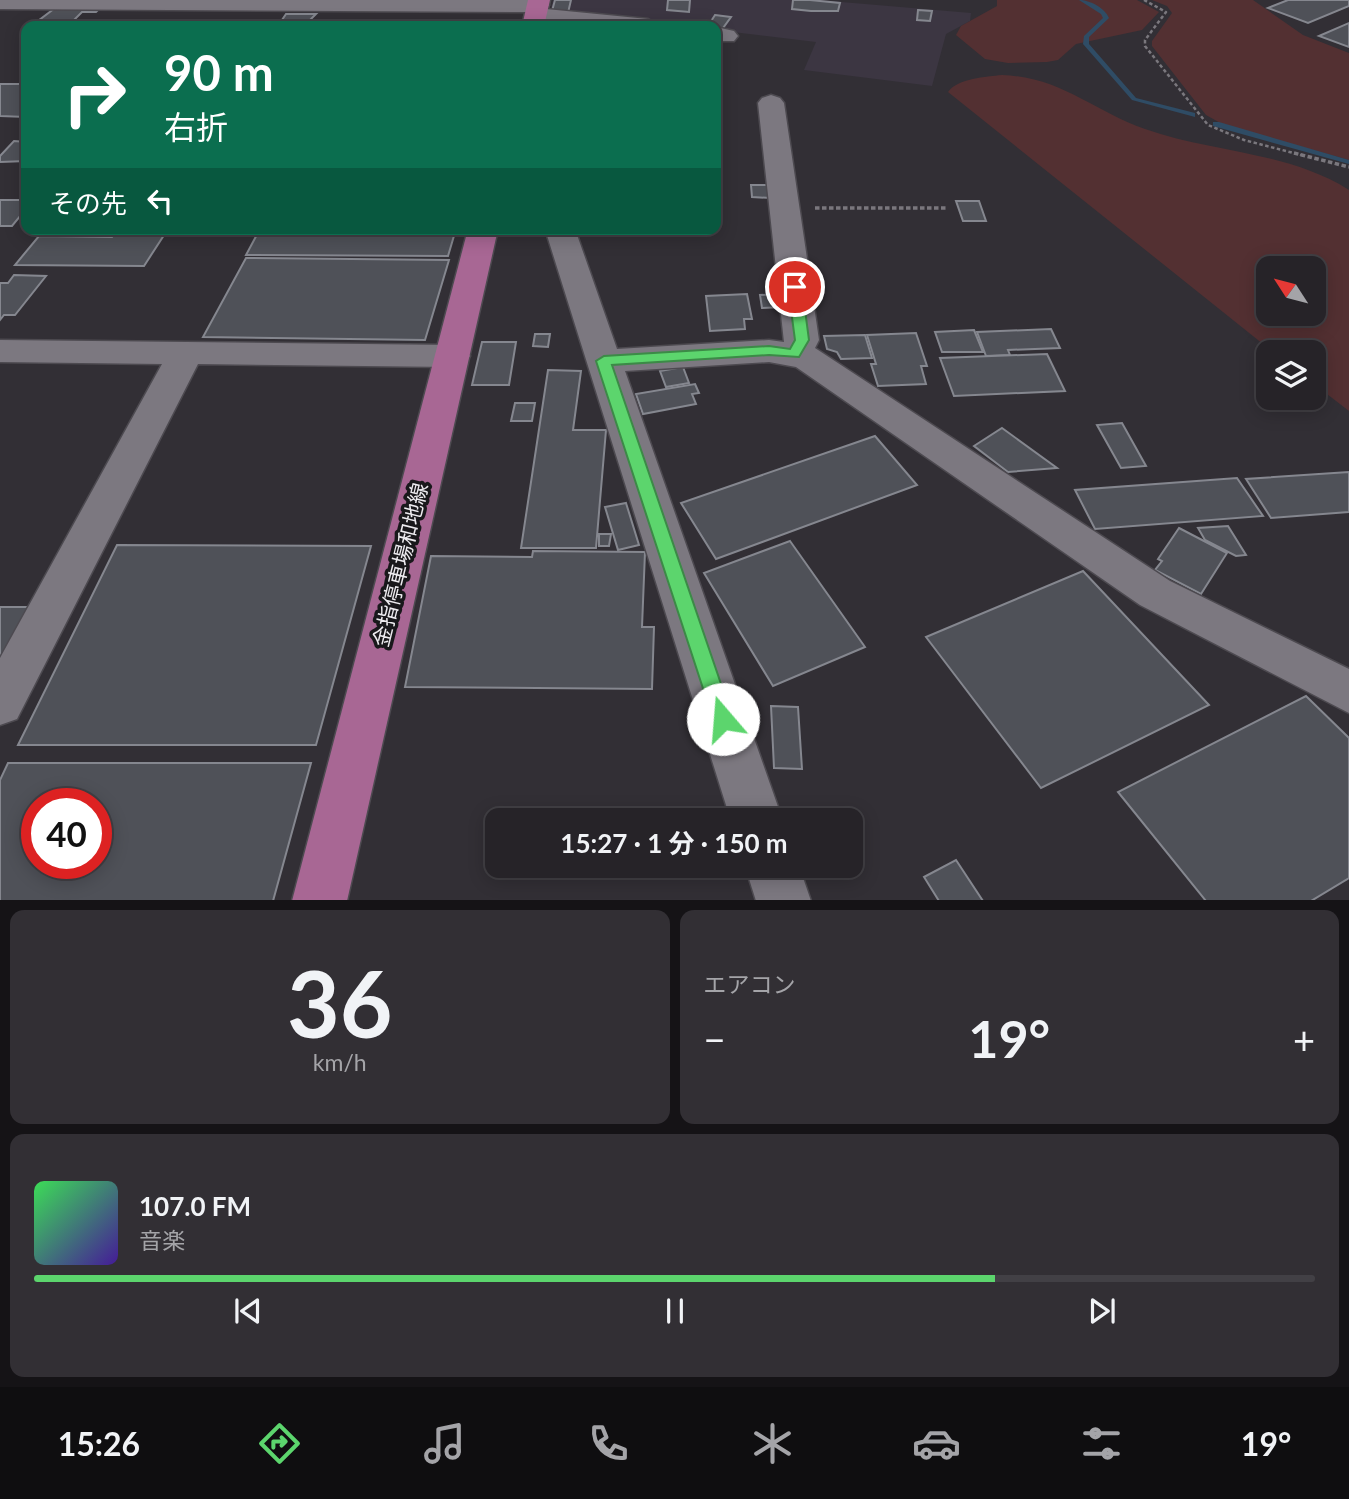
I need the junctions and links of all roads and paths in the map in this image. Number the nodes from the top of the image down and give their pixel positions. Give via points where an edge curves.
1 (1144, 0) edge
2 (0, 2) edge
3 (467, 2) edge
4 (537, 12) edge
5 (608, 21) edge
6 (771, 103) dead end
7 (1349, 167) edge
8 (785, 208) junction
9 (947, 208) dead end
10 (482, 235) edge
11 (562, 235) edge
12 (0, 351) edge
13 (186, 353) junction
14 (794, 354) junction
15 (452, 356) junction
16 (604, 361) junction
17 (1349, 692) edge
18 (0, 704) edge
19 (753, 808) edge
20 (776, 878) edge
21 (319, 900) edge
22 (784, 900) edge

1 - 7 path via 1166,12 1145,46 1208,125 1244,140
2 - 3 street
3 - 4 street
4 - 5 street
6 - 8 street
8 - 9 path
8 - 14 street via 802,340
10 - 15 main road, 金指停車場和地線
11 - 16 street
12 - 13 street
13 - 15 street
13 - 18 street
14 - 16 street via 769,351
14 - 17 street via 821,364 1155,593
15 - 21 main road, 金指停車場和地線
16 - 19 street
20 - 22 street

